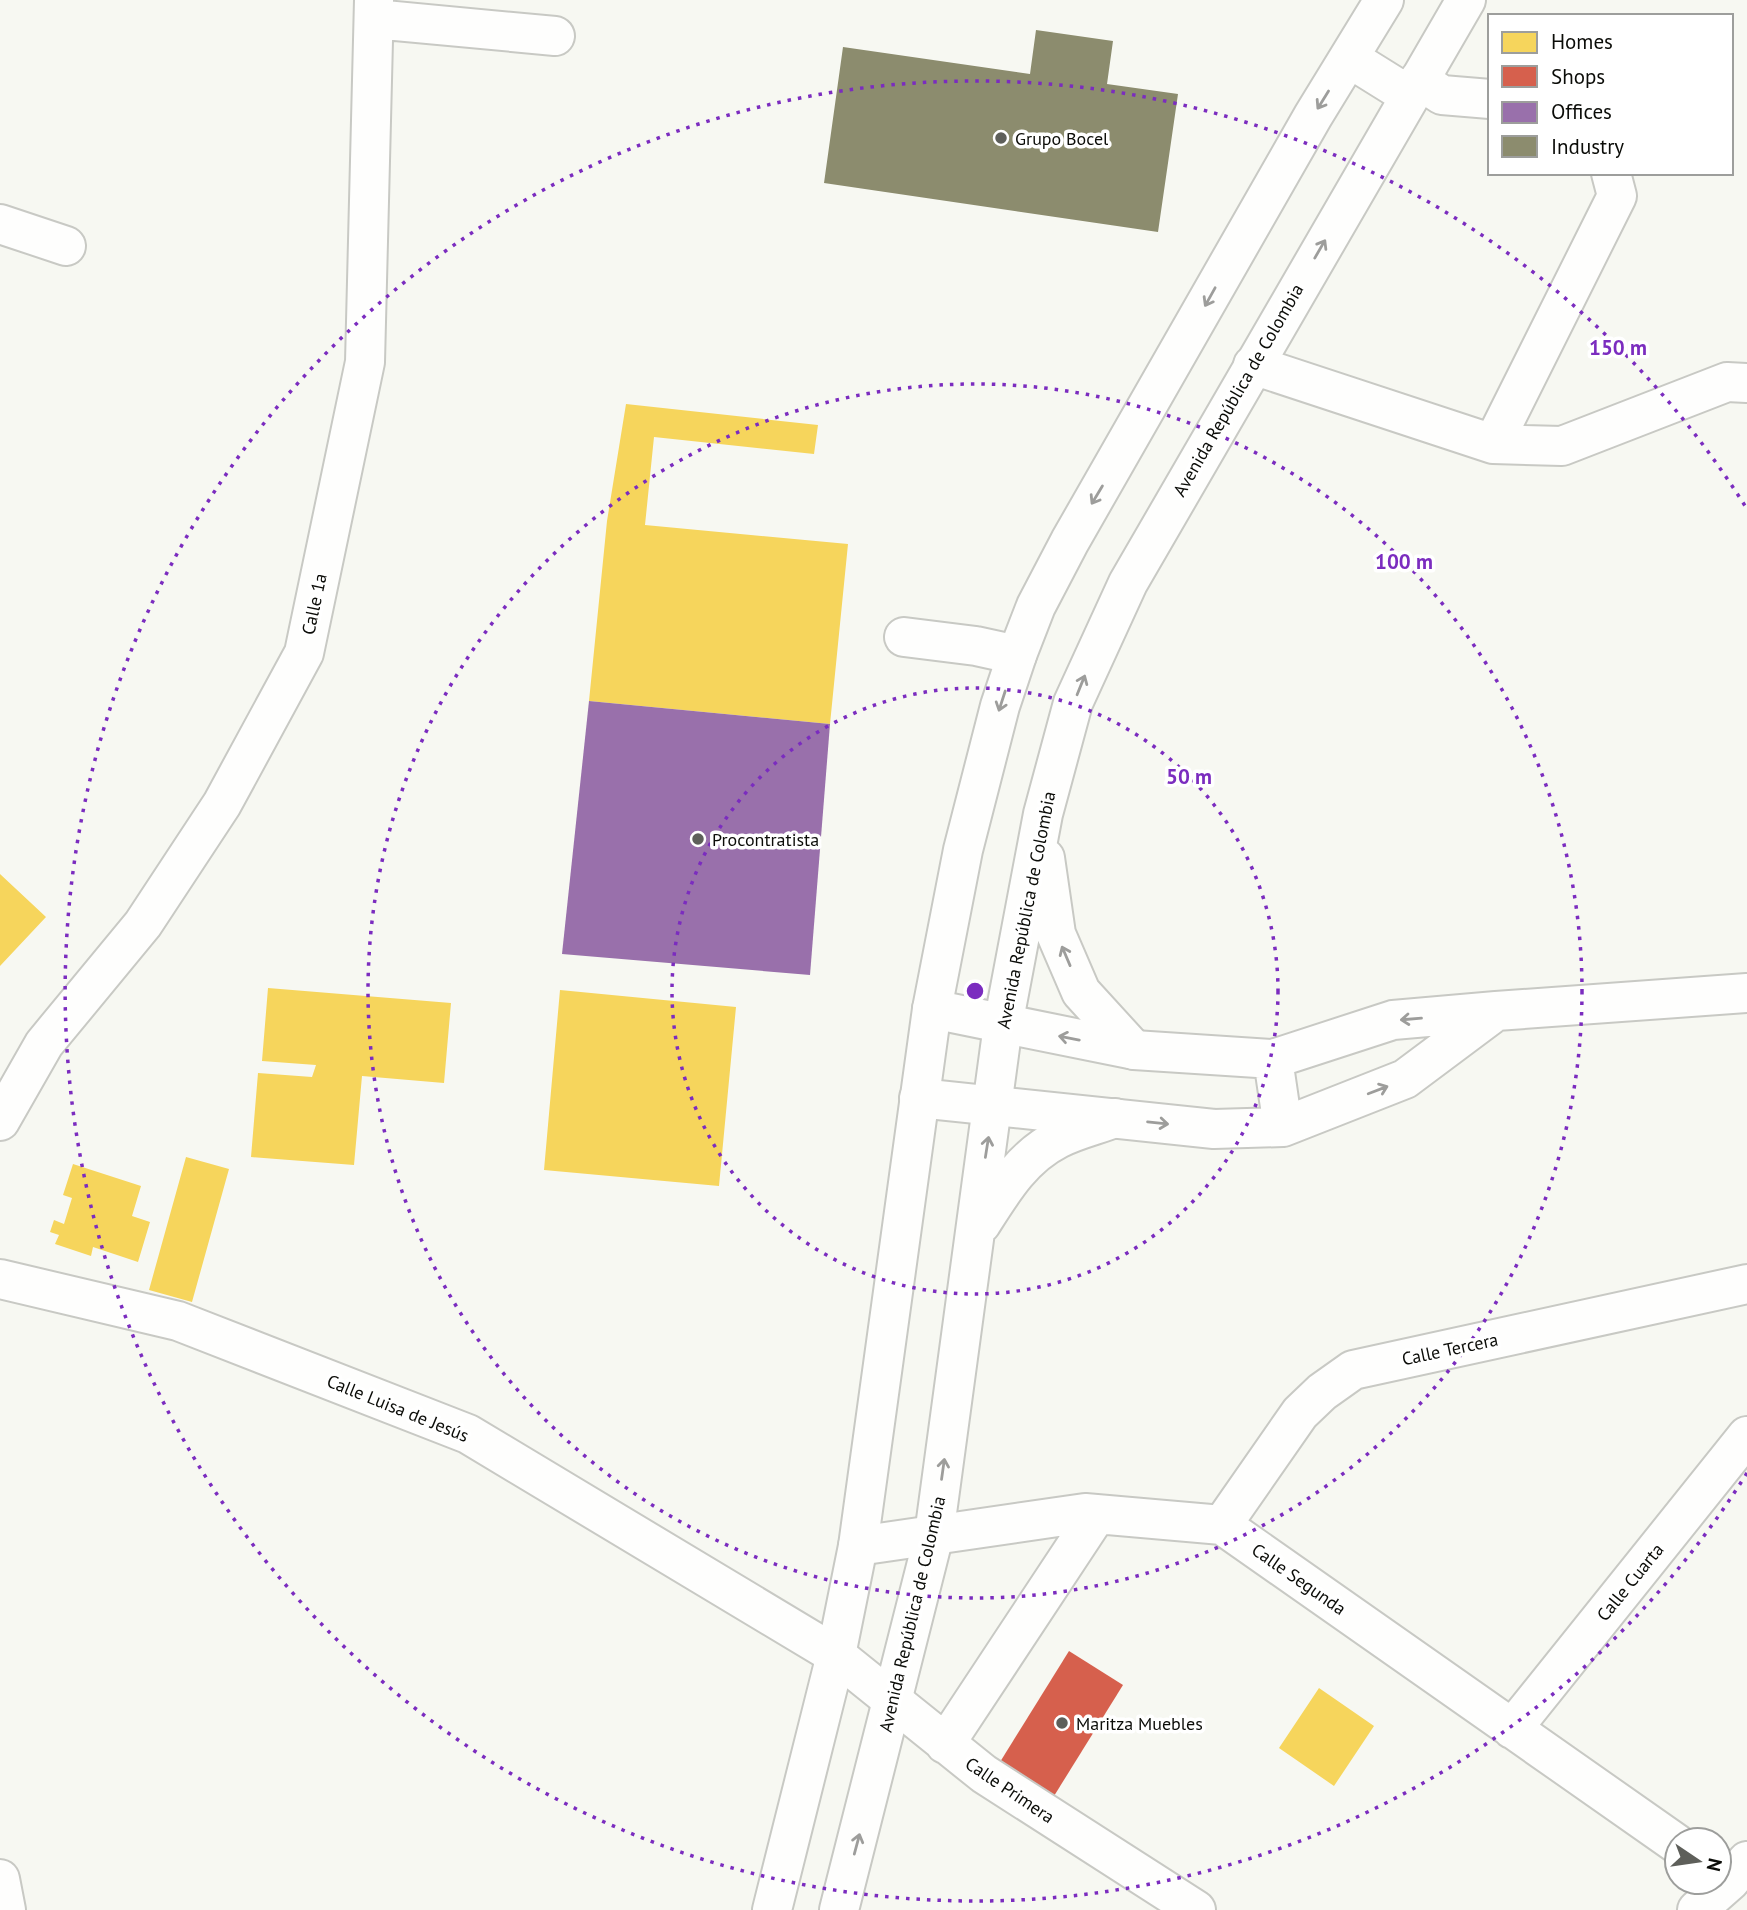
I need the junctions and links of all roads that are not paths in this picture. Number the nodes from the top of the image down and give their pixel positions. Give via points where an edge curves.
1 (1384, 0) edge
2 (1466, 0) edge
3 (374, 10) edge
4 (555, 36) dead end
5 (1349, 58) junction
6 (1415, 88) junction
7 (1488, 99) edge
8 (1612, 175) edge
9 (0, 224) edge
10 (66, 246) dead end
11 (1252, 365) junction
12 (1747, 383) edge
13 (1493, 444) junction
14 (904, 637) dead end
15 (1017, 655) junction
16 (1043, 814) junction
17 (1747, 993) edge
18 (932, 1009) junction
19 (1496, 1012) junction
20 (1003, 1025) junction
21 (1134, 1050) junction
22 (1273, 1059) junction
23 (919, 1098) junction
24 (993, 1106) junction
25 (1115, 1118) junction
26 (0, 1121) edge
27 (1283, 1127) junction
28 (974, 1234) junction
29 (0, 1279) edge
30 (1747, 1284) edge
31 (1747, 1436) edge
32 (1097, 1514) junction
33 (1222, 1525) junction
34 (934, 1535) junction
35 (858, 1546) junction
36 (836, 1656) junction
37 (893, 1703) junction
38 (1513, 1729) junction
39 (945, 1744) junction
40 (1663, 1834) edge
41 (1736, 1877) edge
42 (0, 1879) edge
43 (6, 1910) edge
44 (772, 1910) edge
45 (839, 1910) edge
46 (1195, 1910) edge
47 (1697, 1910) edge

1 - 5 street
2 - 6 street, Avenida República de Colombia
3 - 4 street
3 - 26 street, Calle 1a via 365,362 304,653 222,804 143,924 44,1044
5 - 6 street
5 -> 15 street via 1070,541
6 - 7 street
11 -> 6 street, Avenida República de Colombia
8 - 13 street via 1617,197
9 - 10 street
11 - 13 street
16 -> 11 street, Avenida República de Colombia via 1073,703 1094,652
12 - 13 street via 1727,382 1562,446
14 - 15 street
15 -> 18 street via 966,838
16 - 20 street, Avenida República de Colombia
21 -> 16 street via 1082,992 1056,934 1046,879
17 - 19 street
18 - 20 street
18 - 23 street
19 -> 22 street via 1394,1020
27 -> 19 street via 1405,1079
21 -> 20 street
20 - 24 street, Avenida República de Colombia
21 - 22 street
22 - 27 street
23 - 24 street
23 - 35 street
24 - 25 street
28 -> 24 street, Avenida República de Colombia
25 -> 27 street via 1214,1129
25 - 28 street via 1058,1139 1029,1158
34 -> 28 street, Avenida República de Colombia
29 - 36 street, Calle Luisa de Jesús via 178,1321 468,1434
30 - 33 street, Calle Tercera via 1353,1370 1300,1413
31 - 38 street, Calle Cuarta
32 - 33 street
32 - 34 street
32 - 39 street
33 - 38 street, Calle Segunda
34 - 35 street
34 - 37 street, Avenida República de Colombia
35 - 36 street
36 - 37 street, Calle Primera
36 - 44 street
37 - 39 street, Calle Primera
45 -> 37 street, Avenida República de Colombia
38 - 40 street, Calle Segunda
39 - 46 street, Calle Primera
41 - 47 street
42 - 43 street

